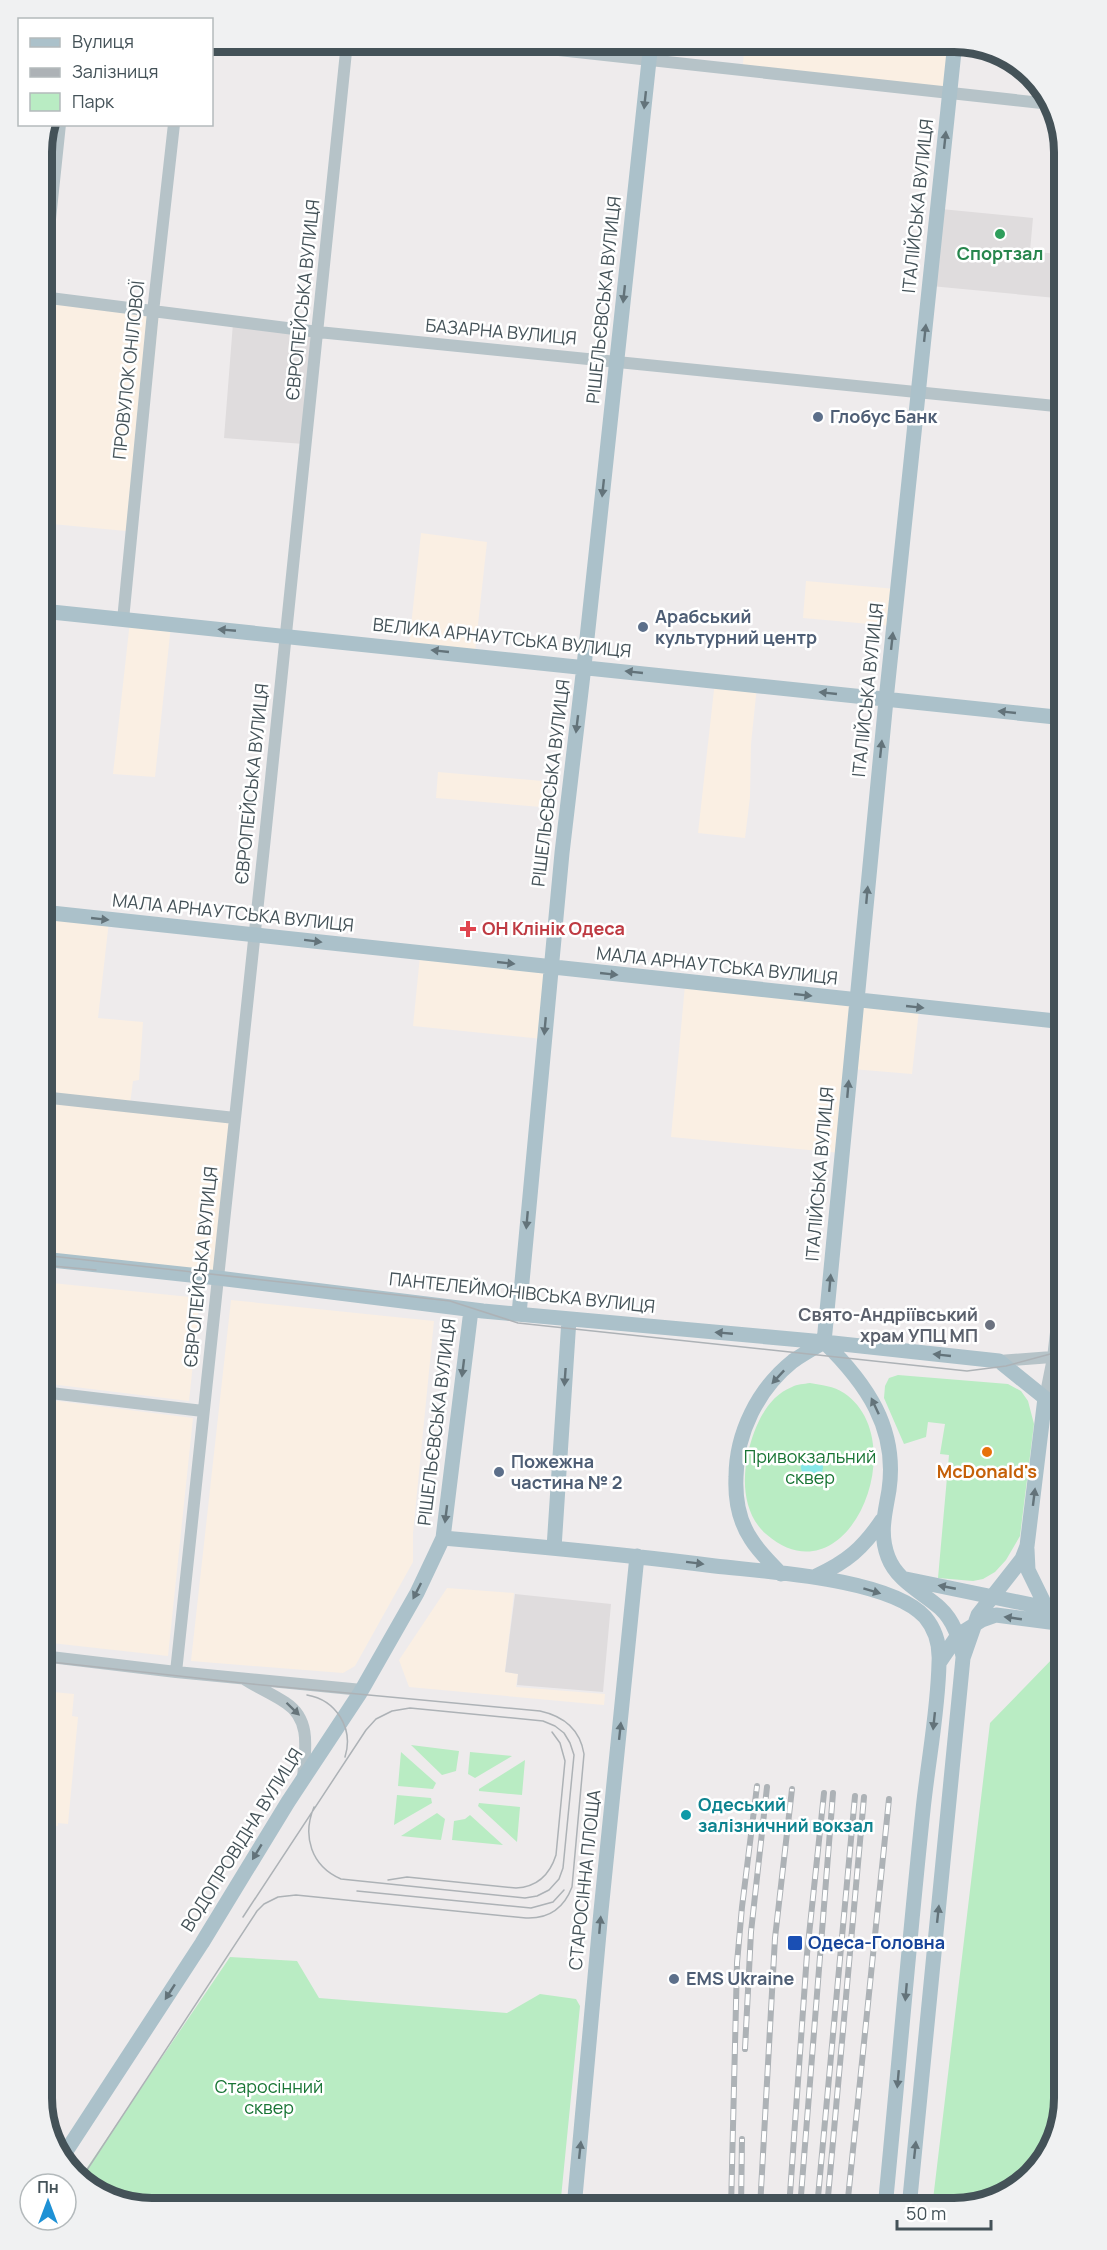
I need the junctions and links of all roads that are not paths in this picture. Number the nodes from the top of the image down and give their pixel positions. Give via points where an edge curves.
1 (346, 52) edge
2 (581, 53) edge
3 (650, 53) edge
4 (955, 53) edge
5 (649, 60) junction
6 (950, 92) junction
7 (1041, 103) edge
8 (60, 126) edge
9 (174, 126) edge
10 (53, 191) edge
11 (53, 298) edge
12 (153, 312) junction
13 (318, 332) junction
14 (617, 361) junction
15 (919, 391) junction
16 (1054, 406) edge
17 (53, 612) edge
18 (123, 620) junction
19 (286, 635) junction
20 (584, 666) junction
21 (886, 699) junction
22 (1054, 717) edge
23 (53, 917) edge
24 (254, 935) junction
25 (550, 968) junction
26 (856, 1001) junction
27 (1054, 1021) edge
28 (53, 1097) edge
29 (236, 1118) junction
30 (52, 1260) edge
31 (218, 1278) junction
32 (471, 1310) junction
33 (519, 1314) junction
34 (569, 1319) junction
35 (824, 1342) junction
36 (1054, 1357) edge
37 (999, 1360) junction
38 (1054, 1372) edge
39 (52, 1393) edge
40 (1045, 1398) junction
41 (203, 1411) junction
42 (882, 1520) junction
43 (443, 1538) junction
44 (1027, 1546) junction
45 (554, 1548) junction
46 (637, 1556) junction
47 (781, 1574) junction
48 (816, 1576) junction
49 (903, 1579) junction
50 (992, 1596) junction
51 (1047, 1608) junction
52 (1054, 1609) edge
53 (1054, 1617) edge
54 (976, 1620) junction
55 (1054, 1623) edge
56 (958, 1635) junction
57 (52, 1657) edge
58 (963, 1658) junction
59 (939, 1662) junction
60 (176, 1672) junction
61 (243, 1678) junction
62 (362, 1690) junction
63 (303, 1778) junction
64 (67, 2149) edge
65 (575, 2198) edge
66 (886, 2198) edge
67 (910, 2198) edge

1 - 13 street, ЄВРОПЕЙСЬКА ВУЛИЦЯ
2 - 5 street
3 - 5 main road, РІШЕЛЬЄВСЬКА ВУЛИЦЯ
4 - 6 main road, ІТАЛІЙСЬКА ВУЛИЦЯ
5 - 6 street
5 -> 14 main road, РІШЕЛЬЄВСЬКА ВУЛИЦЯ
6 - 7 street
15 -> 6 main road, ІТАЛІЙСЬКА ВУЛИЦЯ
8 - 10 street
9 - 12 street, ПРОВУЛОК ОНІЛОВОЇ
11 - 12 street, БАЗАРНА ВУЛИЦЯ
12 - 13 street, БАЗАРНА ВУЛИЦЯ
12 - 18 street, ПРОВУЛОК ОНІЛОВОЇ
13 - 14 street, БАЗАРНА ВУЛИЦЯ
13 - 19 street, ЄВРОПЕЙСЬКА ВУЛИЦЯ
14 - 15 street, БАЗАРНА ВУЛИЦЯ
14 -> 20 main road, РІШЕЛЬЄВСЬКА ВУЛИЦЯ
15 - 16 street, БАЗАРНА ВУЛИЦЯ
21 -> 15 main road, ІТАЛІЙСЬКА ВУЛИЦЯ
17 - 18 main road, ВЕЛИКА АРНАУТСЬКА ВУЛИЦЯ
19 -> 18 main road, ВЕЛИКА АРНАУТСЬКА ВУЛИЦЯ
20 -> 19 main road, ВЕЛИКА АРНАУТСЬКА ВУЛИЦЯ
19 - 24 street, ЄВРОПЕЙСЬКА ВУЛИЦЯ
21 -> 20 main road, ВЕЛИКА АРНАУТСЬКА ВУЛИЦЯ
20 -> 25 main road, РІШЕЛЬЄВСЬКА ВУЛИЦЯ
22 -> 21 main road, ВЕЛИКА АРНАУТСЬКА ВУЛИЦЯ
26 -> 21 main road, ІТАЛІЙСЬКА ВУЛИЦЯ
23 -> 24 main road, МАЛА АРНАУТСЬКА ВУЛИЦЯ
24 -> 25 main road, МАЛА АРНАУТСЬКА ВУЛИЦЯ
24 - 29 street, ЄВРОПЕЙСЬКА ВУЛИЦЯ
25 -> 26 main road, МАЛА АРНАУТСЬКА ВУЛИЦЯ
25 -> 33 main road, РІШЕЛЬЄВСЬКА ВУЛИЦЯ
26 -> 27 main road, МАЛА АРНАУТСЬКА ВУЛИЦЯ
35 -> 26 main road, ІТАЛІЙСЬКА ВУЛИЦЯ
28 - 29 street
29 - 31 street, ЄВРОПЕЙСЬКА ВУЛИЦЯ
30 - 31 main road, ПАНТЕЛЕЙМОНІВСЬКА ВУЛИЦЯ
31 - 32 main road, ПАНТЕЛЕЙМОНІВСЬКА ВУЛИЦЯ
31 - 41 street, ЄВРОПЕЙСЬКА ВУЛИЦЯ
32 - 33 main road, ПАНТЕЛЕЙМОНІВСЬКА ВУЛИЦЯ
32 -> 43 main road, РІШЕЛЬЄВСЬКА ВУЛИЦЯ
33 - 34 main road, ПАНТЕЛЕЙМОНІВСЬКА ВУЛИЦЯ
35 -> 34 main road, ПАНТЕЛЕЙМОНІВСЬКА ВУЛИЦЯ
34 -> 45 main road
37 -> 35 main road, ПАНТЕЛЕЙМОНІВСЬКА ВУЛИЦЯ
42 -> 35 main road via 889,1489 887,1436 865,1386
35 -> 47 main road via 791,1363 765,1391 742,1432 736,1457 736,1488 743,1524 751,1540
36 - 37 street, ПАНТЕЛЕЙМОНІВСЬКА ВУЛИЦЯ
37 - 40 main road
38 - 40 street
39 - 41 street
44 -> 40 main road
41 - 60 street, ЄВРОПЕЙСЬКА ВУЛИЦЯ
42 - 48 main road via 859,1551
42 - 49 main road via 884,1545
43 - 45 main road
43 -> 62 main road, ВОДОПРОВІДНА ВУЛИЦЯ
44 - 50 main road via 1022,1559
44 - 51 main road via 1028,1570
45 - 46 main road
46 -> 47 main road
65 -> 46 main road, СТАРОСІННА ПЛОЩА
47 - 48 main road
48 -> 59 main road via 893,1597 913,1607 932,1628
50 -> 49 main road
49 - 56 main road via 940,1608
50 - 51 main road
50 - 54 main road
51 - 52 main road
51 - 53 main road
55 -> 54 main road via 996,1615
54 - 56 main road
54 - 58 main road
56 - 58 main road
56 - 59 main road
57 - 60 street
67 -> 58 main road
59 -> 66 main road
60 - 61 street
61 - 62 street
61 -> 63 street via 287,1703 300,1716 306,1733
62 - 63 main road, ВОДОПРОВІДНА ВУЛИЦЯ
63 -> 64 main road, ВОДОПРОВІДНА ВУЛИЦЯ via 202,1943

